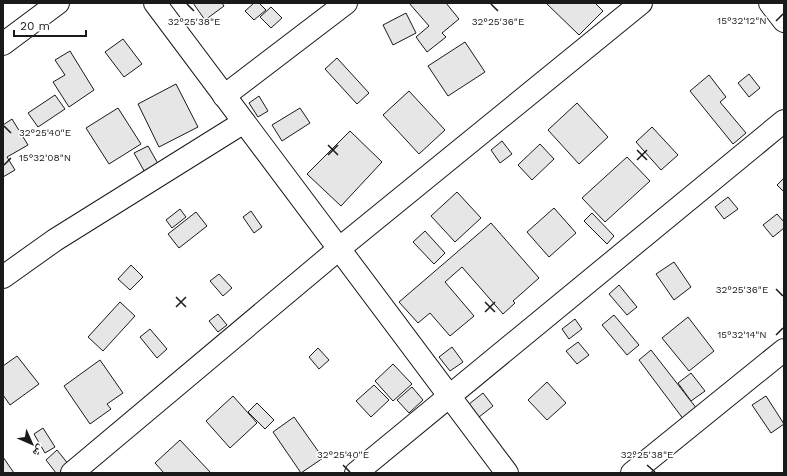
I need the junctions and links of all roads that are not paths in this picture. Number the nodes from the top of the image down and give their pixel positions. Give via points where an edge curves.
1 (58, 3) edge
2 (155, 3) edge
3 (346, 3) edge
4 (641, 3) edge
5 (770, 3) edge
6 (784, 21) edge
7 (3, 44) edge
8 (224, 96) junction
9 (784, 121) edge
10 (244, 122) junction
11 (340, 248) junction
12 (3, 277) edge
13 (784, 350) edge
14 (450, 395) junction
15 (72, 473) edge
16 (356, 473) edge
17 (507, 473) edge
18 (632, 473) edge

1 - 7 street
2 - 8 street
3 - 8 street
4 - 11 street
5 - 6 street
8 - 10 street
9 - 14 street
10 - 11 street
10 - 12 street via 61,236
11 - 14 street
11 - 15 street
13 - 18 street
14 - 16 street
14 - 17 street

